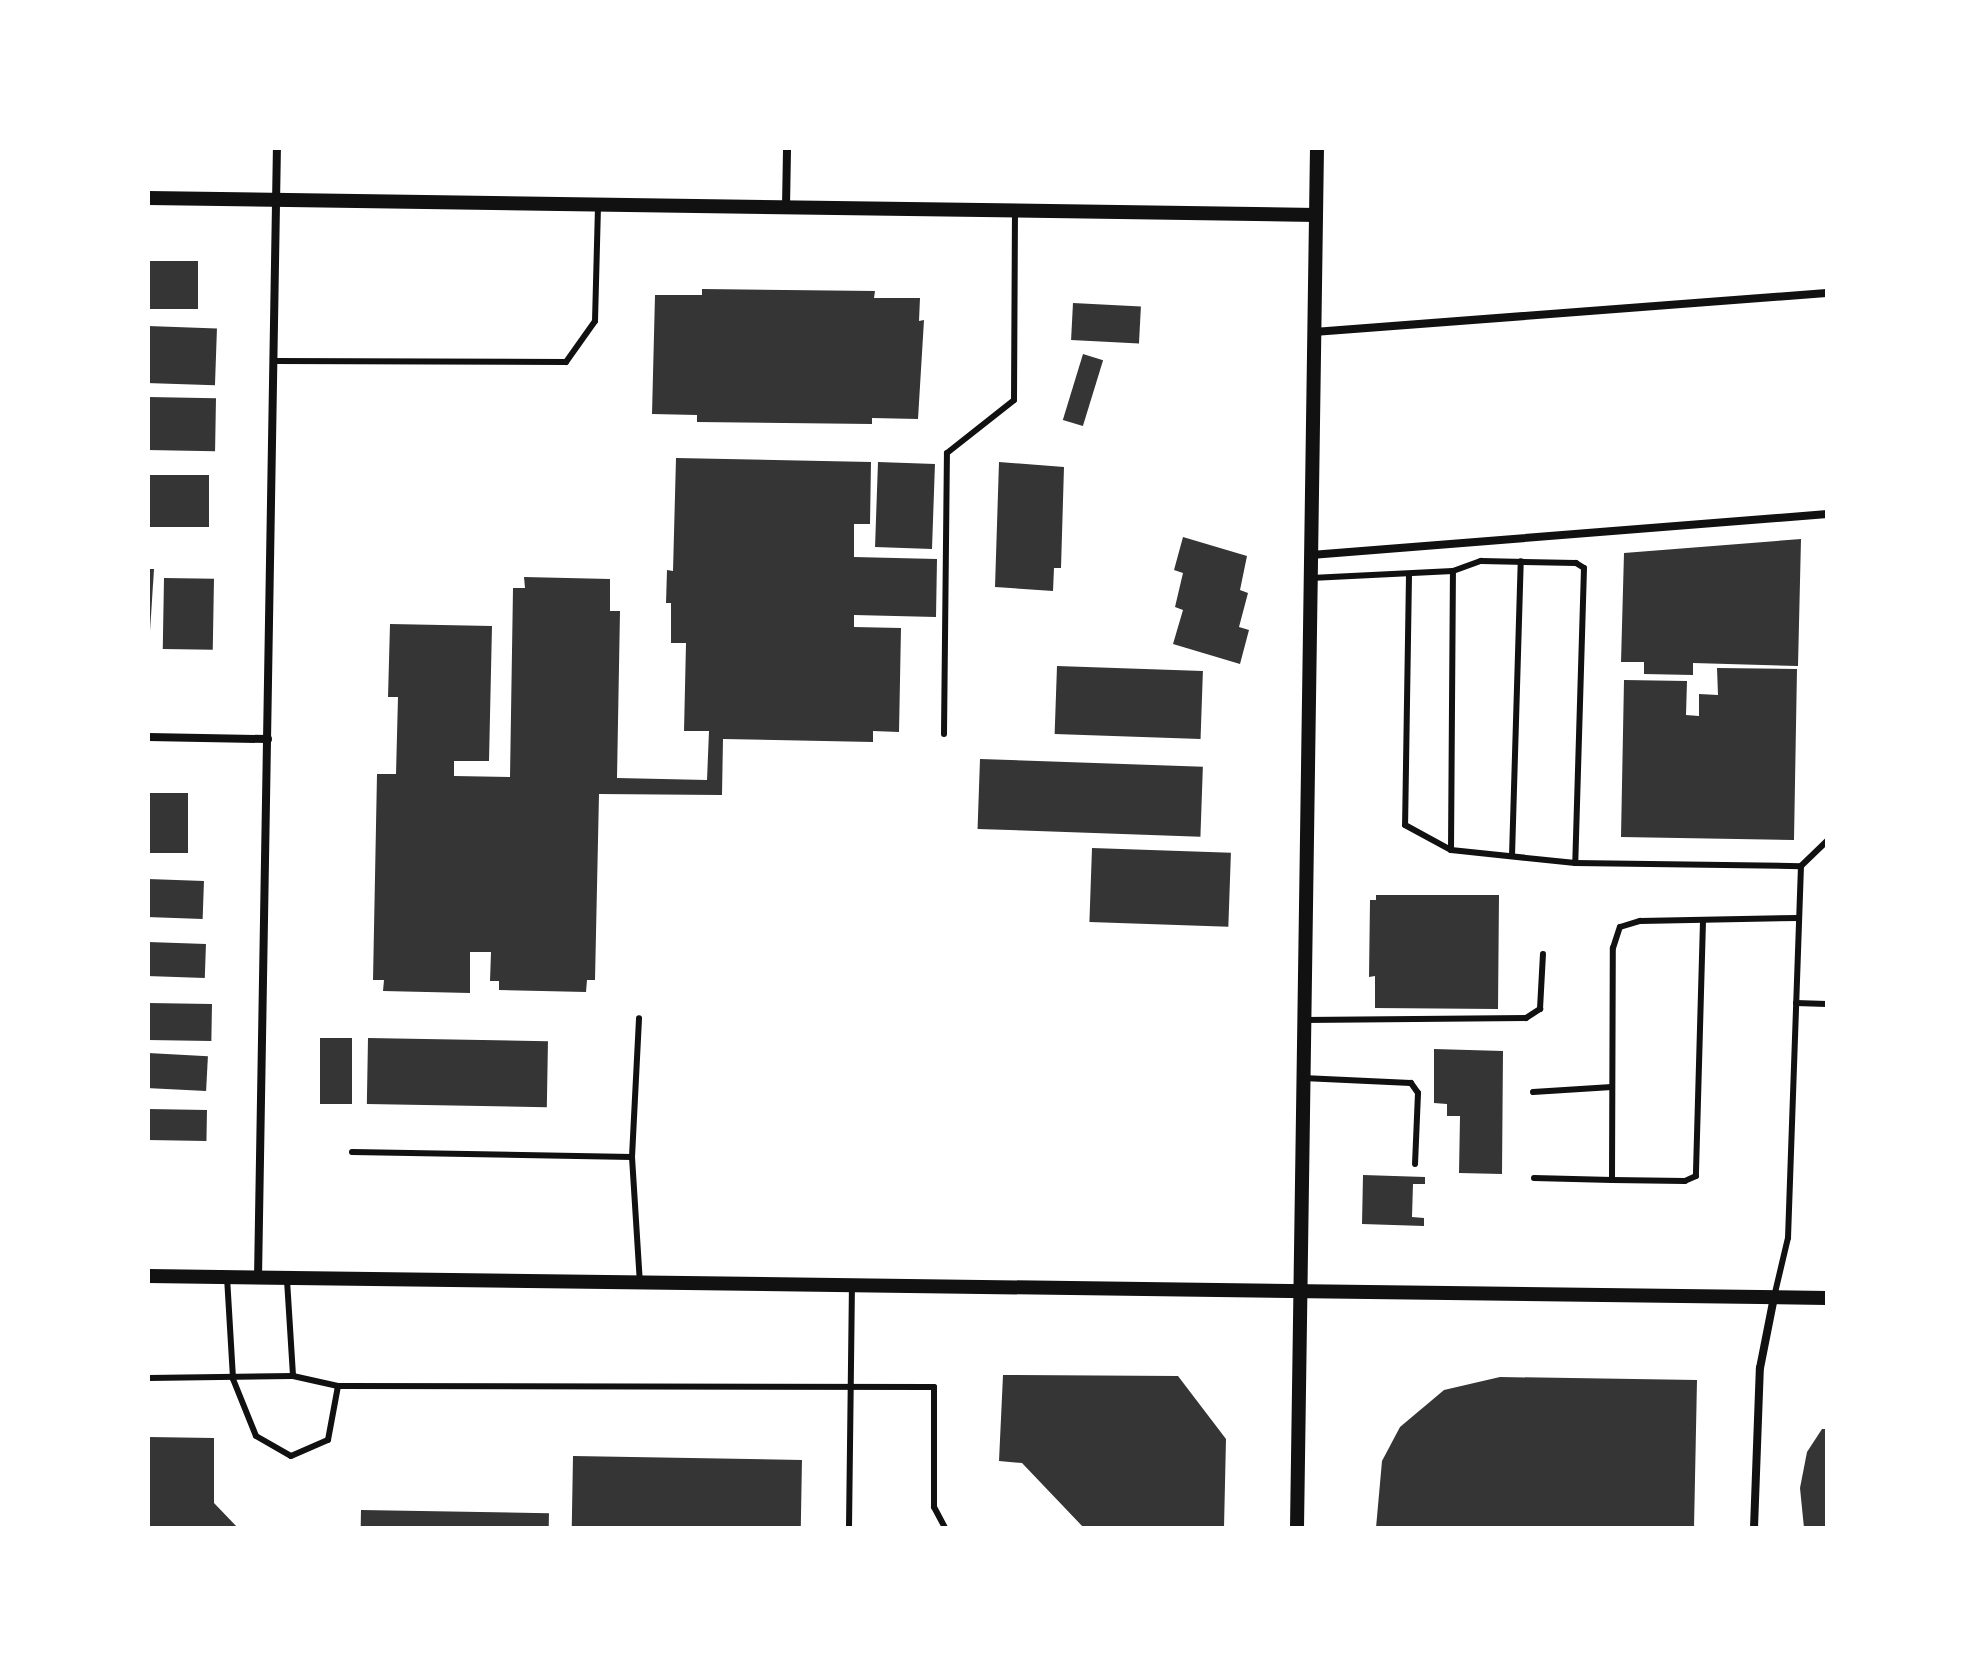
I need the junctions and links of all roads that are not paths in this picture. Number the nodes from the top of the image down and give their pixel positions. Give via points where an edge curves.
1 (277, 148) edge
2 (787, 148) edge
3 (1317, 148) edge
4 (148, 198) edge
5 (276, 200) junction
6 (598, 204) junction
7 (786, 207) junction
8 (1015, 210) junction
9 (1316, 215) junction
10 (1827, 293) edge
11 (1314, 332) junction
12 (274, 361) junction
13 (1827, 514) edge
14 (1310, 555) junction
15 (1521, 561) junction
16 (1453, 571) junction
17 (1409, 575) junction
18 (1310, 578) junction
19 (944, 734) dead end
20 (148, 737) edge
21 (268, 739) junction
22 (1827, 841) edge
23 (1451, 850) junction
24 (1512, 856) junction
25 (1575, 863) junction
26 (1801, 866) junction
27 (1799, 918) junction
28 (1703, 921) junction
29 (1543, 954) dead end
30 (1796, 1003) junction
31 (1827, 1004) edge
32 (639, 1018) dead end
33 (1304, 1020) junction
34 (1303, 1078) junction
35 (1612, 1087) junction
36 (1533, 1092) dead end
37 (352, 1152) dead end
38 (632, 1157) junction
39 (1415, 1164) dead end
40 (1534, 1178) dead end
41 (1612, 1180) junction
42 (148, 1276) edge
43 (227, 1277) junction
44 (258, 1278) junction
45 (287, 1278) junction
46 (640, 1283) junction
47 (852, 1285) junction
48 (1300, 1290) junction
49 (1774, 1297) junction
50 (1827, 1298) edge
51 (293, 1376) junction
52 (148, 1378) edge
53 (233, 1379) junction
54 (853, 1385) junction
55 (338, 1386) junction
56 (849, 1528) edge
57 (945, 1528) edge
58 (1297, 1528) edge
59 (1754, 1528) edge

1 - 5 street
2 - 7 street
3 - 9 street
4 - 5 street
5 - 6 street
5 - 12 street
6 - 7 street
6 - 12 lane via 595,321 566,362
7 - 8 street
8 - 9 street
8 - 19 lane via 1014,400 947,453
9 - 11 street
10 - 11 street
11 - 14 street
12 - 21 street
13 - 14 street
14 - 18 street
15 - 16 lane via 1481,561
15 - 24 lane
15 - 25 lane via 1576,563 1584,568
16 - 17 lane
16 - 23 lane
17 - 18 lane
17 - 23 lane via 1405,825
18 - 33 street
20 - 21 street
21 - 44 street
22 - 26 lane
23 - 24 lane
24 - 25 lane
25 - 26 lane
26 - 27 lane
27 - 28 lane
27 - 30 lane
28 - 35 lane via 1640,921 1620,927 1613,948
28 - 41 lane via 1696,1176 1685,1181
29 - 33 lane via 1540,1009 1526,1018
30 - 31 lane
30 - 49 lane via 1788,1238
32 - 38 lane
33 - 34 street
34 - 39 lane via 1411,1083 1418,1093
34 - 48 street
35 - 36 lane
35 - 41 lane
37 - 38 lane
38 - 46 lane
40 - 41 lane
42 - 43 street
43 - 44 street
43 - 53 lane
44 - 45 street
45 - 46 street
45 - 51 lane
46 - 47 street
47 - 48 street
47 - 54 lane
48 - 49 street
48 - 58 street
49 - 50 street
49 - 59 street via 1760,1368
51 - 53 lane
51 - 55 lane
52 - 53 lane
53 - 55 lane via 256,1436 291,1456 328,1440
54 - 55 lane
54 - 56 lane
54 - 57 lane via 934,1387 934,1507

